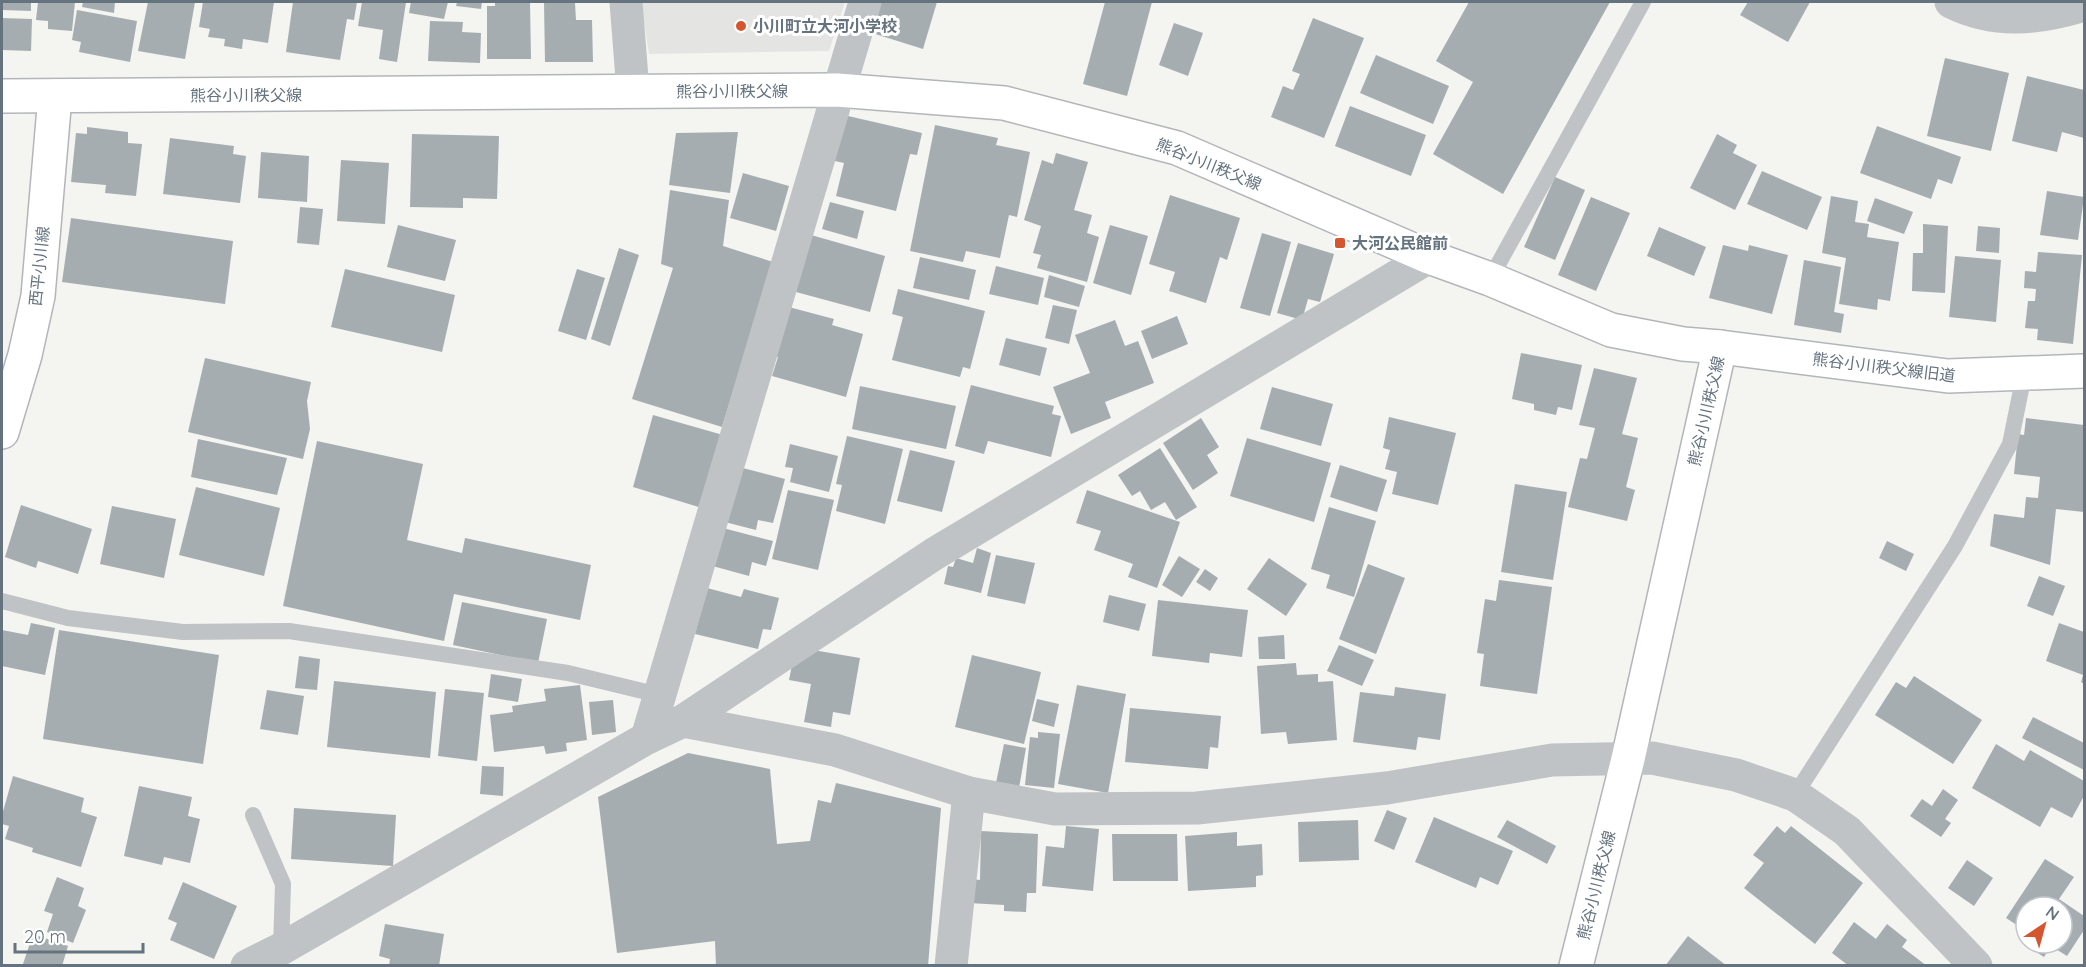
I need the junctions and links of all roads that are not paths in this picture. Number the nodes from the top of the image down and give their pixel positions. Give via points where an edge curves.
1 (626, 2) edge
2 (865, 2) edge
3 (1643, 2) edge
4 (1951, 2) edge
5 (2085, 5) edge
6 (837, 90) junction
7 (633, 92) junction
8 (2, 96) edge
9 (55, 96) junction
10 (1430, 257) junction
11 (1490, 279) junction
12 (1720, 347) junction
13 (2085, 371) edge
14 (2024, 375) junction
15 (2, 432) edge
16 (2, 601) edge
17 (659, 695) junction
18 (683, 721) junction
19 (646, 738) junction
20 (1628, 759) junction
21 (969, 793) junction
22 (1796, 795) junction
23 (254, 816) dead end
24 (281, 949) junction
25 (247, 966) edge
26 (951, 966) edge
27 (1576, 966) edge
28 (1976, 966) edge

1 - 7 street
2 - 6 street
3 - 11 lane
4 - 5 street via 1974,13 2029,18
6 - 7 main road, 熊谷小川秩父線
6 - 10 main road, 熊谷小川秩父線 via 1004,103 1156,142
6 - 17 street
7 - 9 main road, 熊谷小川秩父線
8 - 9 main road, 熊谷小川秩父線
9 - 15 main road, 西平小川線 via 38,296
10 - 11 main road, 熊谷小川秩父線
10 - 18 street via 934,554
11 - 12 main road, 熊谷小川秩父線 via 1611,330
12 - 14 main road, 熊谷小川秩父線旧道 via 1948,376
12 - 20 main road, 熊谷小川秩父線
13 - 14 main road, 熊谷小川秩父線旧道
14 - 22 lane via 2010,444 1955,546
16 - 17 lane via 68,618 183,632 290,631 568,673
17 - 19 street
18 - 19 street
18 - 21 street via 835,750
19 - 24 street
20 - 21 street via 1552,760 1387,788 1197,808 1055,809
20 - 22 street via 1652,758 1736,775
20 - 27 main road, 熊谷小川秩父線
21 - 26 street
22 - 28 street via 1847,831
23 - 24 lane via 283,884
24 - 25 street

